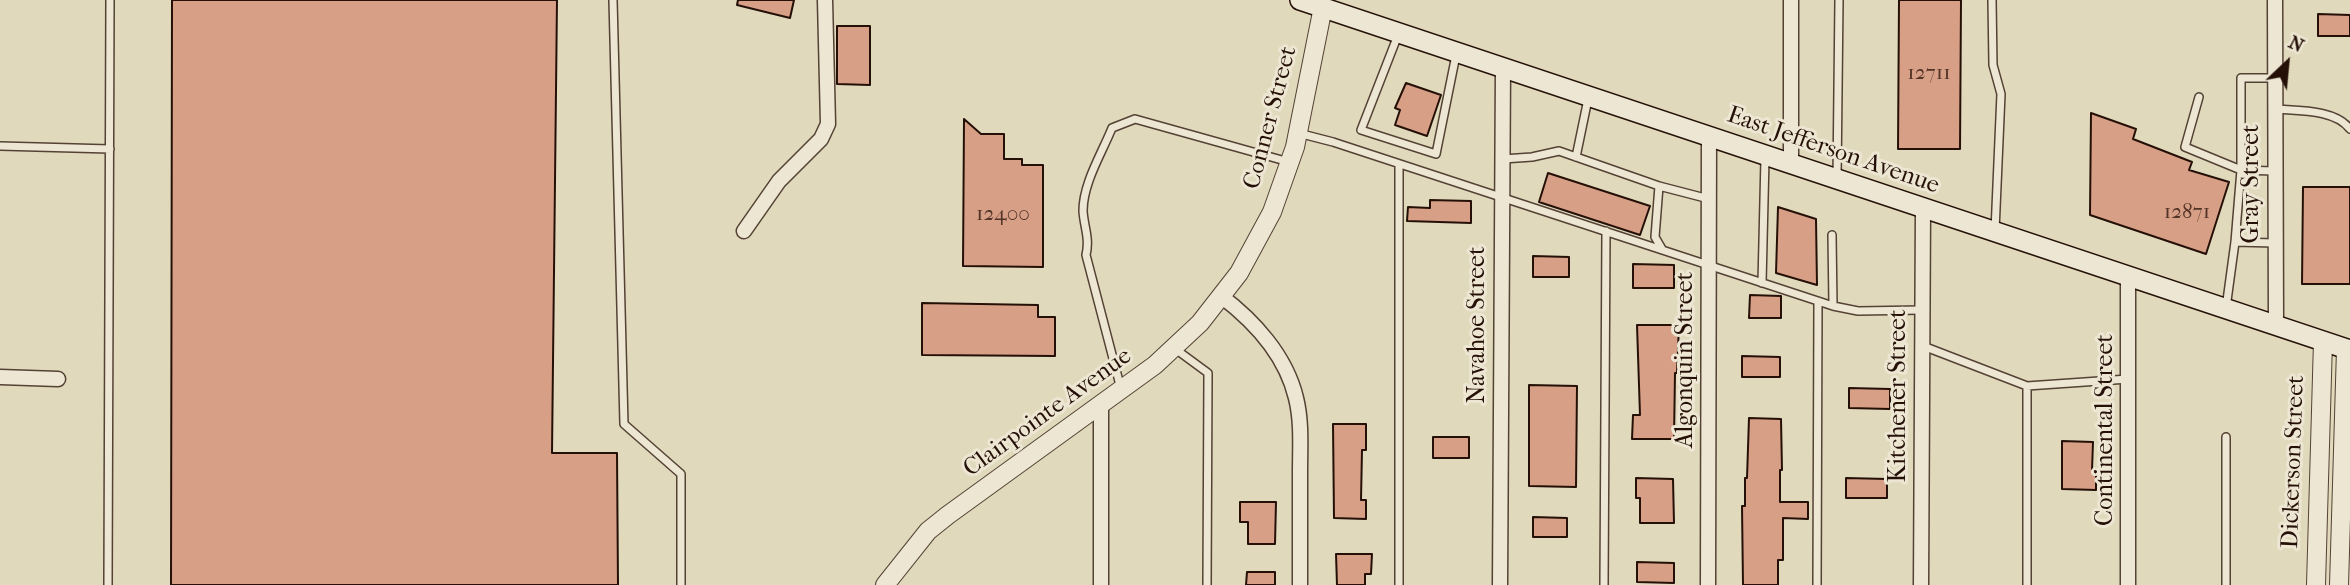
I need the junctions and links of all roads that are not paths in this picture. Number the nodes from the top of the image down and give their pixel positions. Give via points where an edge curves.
1 (110, 0) edge
2 (613, 0) edge
3 (825, 0) edge
4 (1300, 0) edge
5 (1791, 0) edge
6 (1839, 0) edge
7 (1992, 0) edge
8 (2275, 0) edge
9 (1323, 4) edge
10 (1399, 32) junction
11 (1457, 51) junction
12 (1503, 66) junction
13 (2275, 78) junction
14 (1589, 95) junction
15 (2199, 97) dead end
16 (2274, 109) junction
17 (2350, 129) edge
18 (1298, 132) junction
19 (1709, 135) junction
20 (0, 146) edge
21 (110, 149) junction
22 (1765, 154) junction
23 (1576, 157) junction
24 (1502, 159) junction
25 (1289, 162) junction
26 (1791, 162) junction
27 (1399, 165) junction
28 (2241, 170) junction
29 (2274, 171) junction
30 (1837, 178) junction
31 (1659, 186) junction
32 (1501, 197) junction
33 (1709, 199) junction
34 (1923, 207) junction
35 (744, 231) dead end
36 (1606, 231) junction
37 (1995, 232) junction
38 (1832, 235) dead end
39 (2235, 242) junction
40 (2275, 243) junction
41 (1662, 249) junction
42 (1709, 264) junction
43 (2128, 276) junction
44 (1762, 284) junction
45 (1221, 296) junction
46 (1818, 301) junction
47 (1833, 306) junction
48 (2226, 308) junction
49 (1923, 310) junction
50 (2276, 325) junction
51 (2323, 341) junction
52 (1922, 346) junction
53 (1174, 348) junction
54 (2348, 350) edge
55 (0, 377) edge
56 (58, 379) dead end
57 (2128, 379) junction
58 (2027, 386) junction
59 (1121, 390) junction
60 (1101, 405) junction
61 (2226, 437) dead end
62 (2318, 478) junction
63 (2346, 483) edge
64 (108, 585) edge
65 (681, 585) edge
66 (885, 585) edge
67 (1101, 585) edge
68 (1207, 585) edge
69 (1300, 585) edge
70 (1399, 585) edge
71 (1500, 585) edge
72 (1604, 585) edge
73 (1708, 585) edge
74 (1817, 585) edge
75 (1921, 585) edge
76 (2027, 585) edge
77 (2128, 585) edge
78 (2226, 585) edge
79 (2316, 585) edge
80 (2339, 585) edge

1 - 21 lane
2 - 65 lane via 624,424 681,474
3 - 35 street via 828,124
4 - 9 main road, East Jefferson Avenue
5 - 26 street
6 - 30 lane
7 - 37 lane via 1993,65 2001,94
8 - 13 street, Gray Street
9 - 10 main road, East Jefferson Avenue
9 - 18 street, Conner Street
10 - 11 main road, East Jefferson Avenue
10 - 11 lane via 1361,131 1436,154
11 - 12 main road, East Jefferson Avenue
12 - 14 main road, East Jefferson Avenue
12 - 24 street, Navahoe Street
13 - 16 street, Gray Street
13 - 28 lane via 2241,78
14 - 19 main road, East Jefferson Avenue
14 - 23 lane
15 - 28 lane via 2185,146
16 - 17 lane via 2320,114 2346,123
16 - 29 street, Gray Street
18 - 25 street, Conner Street
18 - 27 lane
19 - 22 main road, East Jefferson Avenue
19 - 33 street, Algonquin Street
20 - 21 lane
21 - 64 lane
22 - 26 main road, East Jefferson Avenue
22 - 44 lane
23 - 24 lane via 1559,151
23 - 31 lane
24 - 32 street, Navahoe Street
25 - 45 street, Conner Street via 1272,212
25 - 59 lane via 1135,119 1112,128 1083,211 1089,241 1086,254
26 - 30 main road, East Jefferson Avenue
27 - 32 lane
27 - 70 lane
28 - 29 lane
28 - 39 lane
29 - 40 street, Gray Street
30 - 34 main road, East Jefferson Avenue
31 - 33 lane
31 - 41 lane via 1656,237
32 - 36 lane
32 - 71 street, Navahoe Street
33 - 42 street, Algonquin Street
34 - 37 main road, East Jefferson Avenue
34 - 49 street, Kitchener Street
36 - 41 lane
36 - 72 lane
37 - 43 main road, East Jefferson Avenue
38 - 47 lane
39 - 40 lane
39 - 48 lane
40 - 50 street, Gray Street
41 - 42 lane
42 - 44 lane
42 - 73 street, Algonquin Street
43 - 48 main road, East Jefferson Avenue
43 - 57 street, Continental Street
44 - 46 lane
45 - 53 street, Clairpointe Avenue
45 - 69 street via 1245,314 1281,361 1296,396
46 - 47 lane
46 - 74 lane
47 - 49 lane via 1858,311
48 - 50 main road, East Jefferson Avenue
49 - 52 street, Kitchener Street
50 - 51 main road, East Jefferson Avenue
51 - 54 main road, East Jefferson Avenue
51 - 62 street, Dickerson Street
52 - 58 lane
52 - 75 street, Kitchener Street
53 - 59 street, Clairpointe Avenue
53 - 68 lane via 1208,373
54 - 63 street, Dickerson Street
55 - 56 street
57 - 58 lane
57 - 77 street, Continental Street
58 - 76 lane
59 - 60 street, Clairpointe Avenue
60 - 66 street, Clairpointe Avenue via 928,531
60 - 67 street
61 - 78 lane
62 - 63 lane
62 - 79 street, Dickerson Street
63 - 80 street, Dickerson Street

